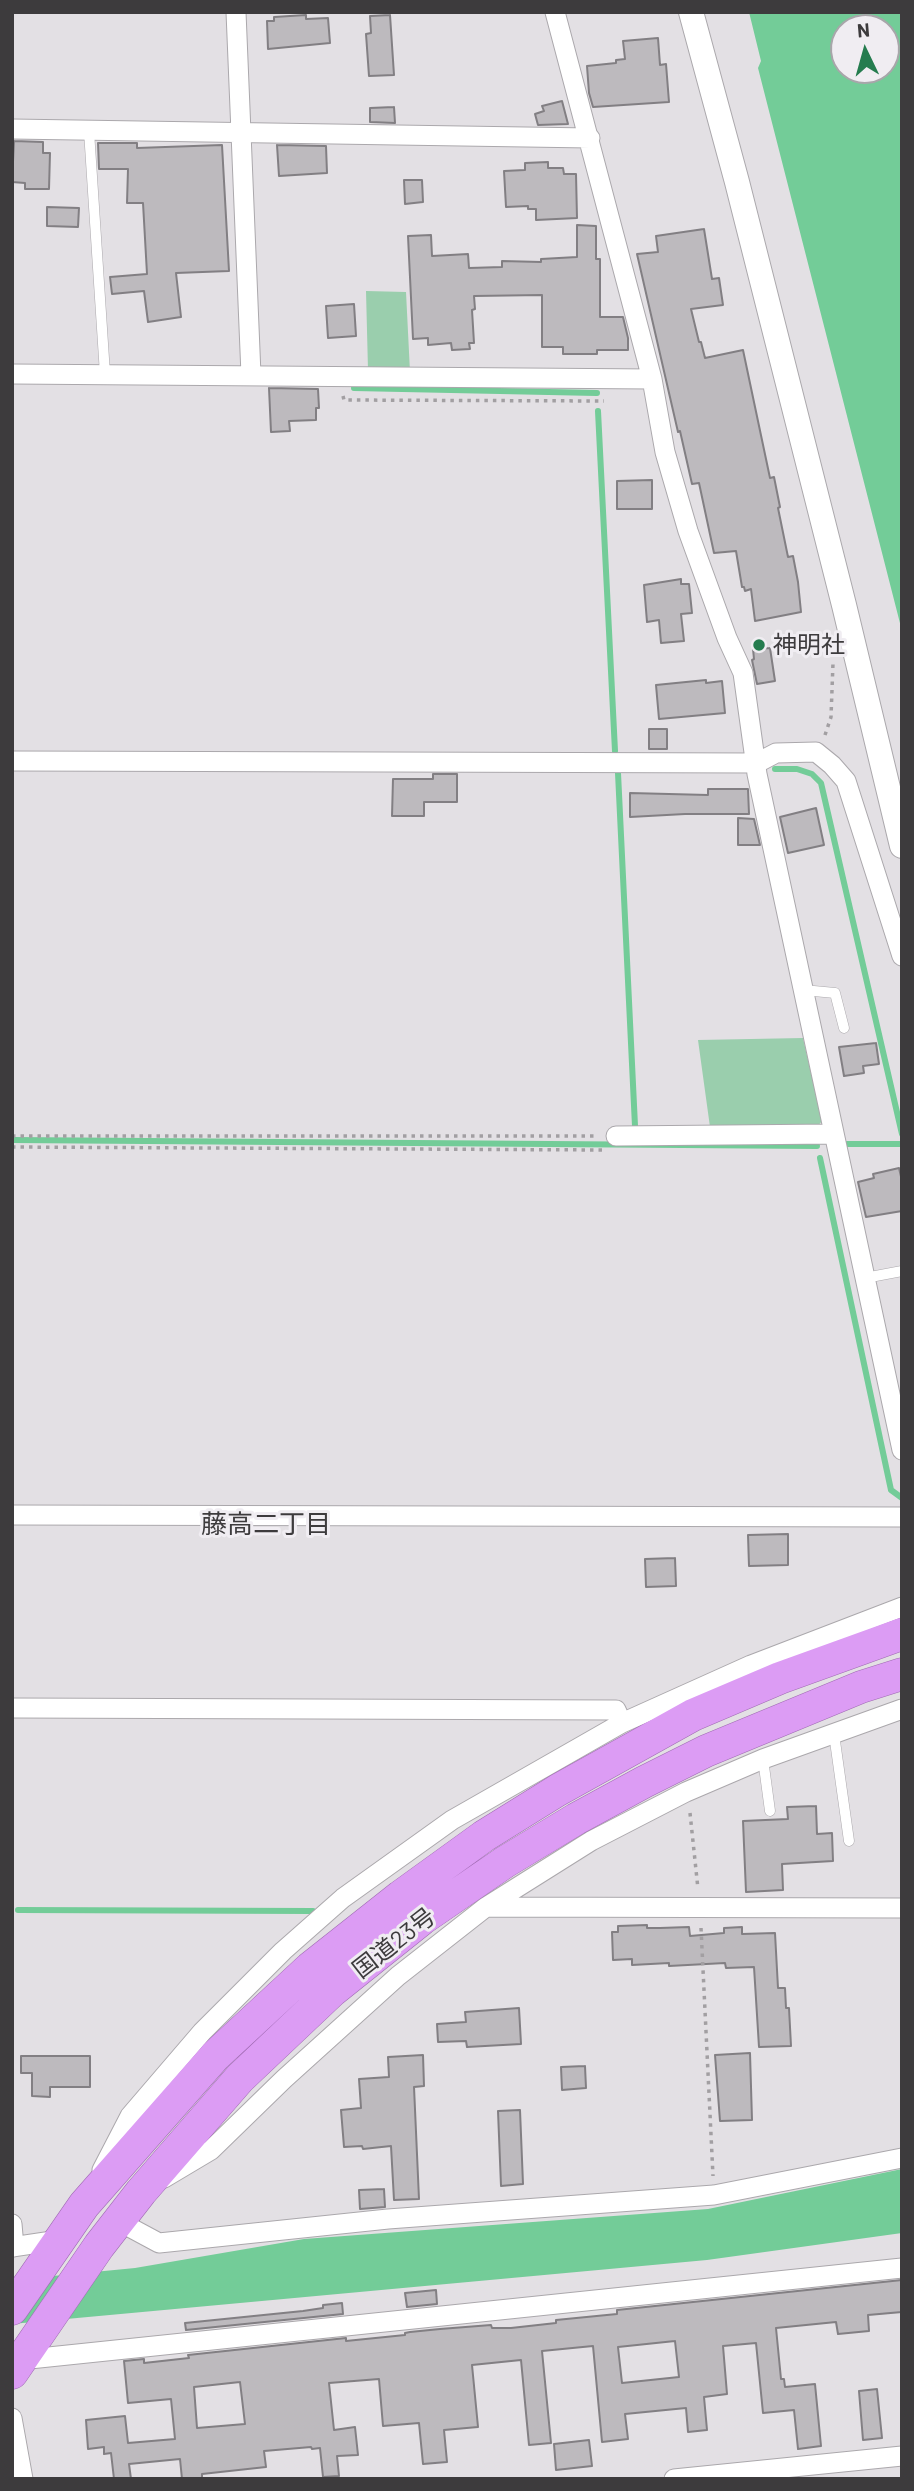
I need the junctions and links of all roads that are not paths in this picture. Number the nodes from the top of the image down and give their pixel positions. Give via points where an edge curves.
1 (236, 12) edge
2 (555, 12) edge
3 (691, 12) edge
4 (12, 129) edge
5 (89, 131) junction
6 (240, 134) junction
7 (590, 138) junction
8 (12, 374) edge
9 (104, 374) junction
10 (251, 375) junction
11 (652, 379) junction
12 (12, 761) edge
13 (757, 763) junction
14 (902, 846) edge
15 (902, 956) edge
16 (803, 990) junction
17 (844, 1028) dead end
18 (834, 1134) junction
19 (610, 1143) road end
20 (902, 1271) edge
21 (865, 1278) junction
22 (902, 1450) edge
23 (12, 1516) edge
24 (902, 1517) edge
25 (902, 1607) edge
26 (902, 1634) edge
27 (902, 1674) edge
28 (12, 1708) edge
29 (902, 1709) edge
30 (621, 1723) junction
31 (834, 1734) junction
32 (763, 1759) junction
33 (770, 1811) dead end
34 (849, 1841) dead end
35 (486, 1907) junction
36 (902, 1908) edge
37 (902, 2158) edge
38 (141, 2192) junction
39 (83, 2205) junction
40 (118, 2221) junction
41 (12, 2224) edge
42 (59, 2240) junction
43 (13, 2247) edge
44 (902, 2268) edge
45 (12, 2309) edge
46 (16, 2367) edge
47 (12, 2418) edge
48 (902, 2456) edge
49 (23, 2479) edge
50 (674, 2479) edge

1 - 6 street
2 - 7 street
3 - 14 street
4 - 5 street
5 - 6 street
5 - 9 lane
6 - 7 street
6 - 10 street
7 - 11 street
8 - 9 street
9 - 10 street
10 - 11 street
11 - 13 street via 665,452 688,531 743,673
12 - 13 street
13 - 15 street via 776,753 816,752 846,781
13 - 16 street
16 - 17 lane via 835,993
16 - 18 street
18 - 19 street
18 - 21 street
20 - 21 lane
21 - 22 street
23 - 24 street
25 - 30 street via 774,1656
26 - 39 highway, 国道23号 via 693,1715 484,1836 310,1968 215,2056
27 - 38 highway, 国道23号 via 706,1751 505,1862 422,1919 332,1991 240,2078
28 - 30 street via 616,1710
29 - 31 street
30 - 39 street via 452,1820 343,1898 283,1951 202,2032 130,2116
31 - 32 street
31 - 34 lane
32 - 33 lane
32 - 35 street via 591,1841
35 - 36 street
35 - 38 street via 398,1976 211,2150
37 - 40 street via 713,2196 388,2219 159,2242
38 - 40 highway, 国道23号
39 - 42 highway, 国道23号
40 - 46 highway, 国道23号
41 - 43 street
42 - 43 street
42 - 45 highway, 国道23号
44 - 46 street
47 - 49 street
48 - 50 street

